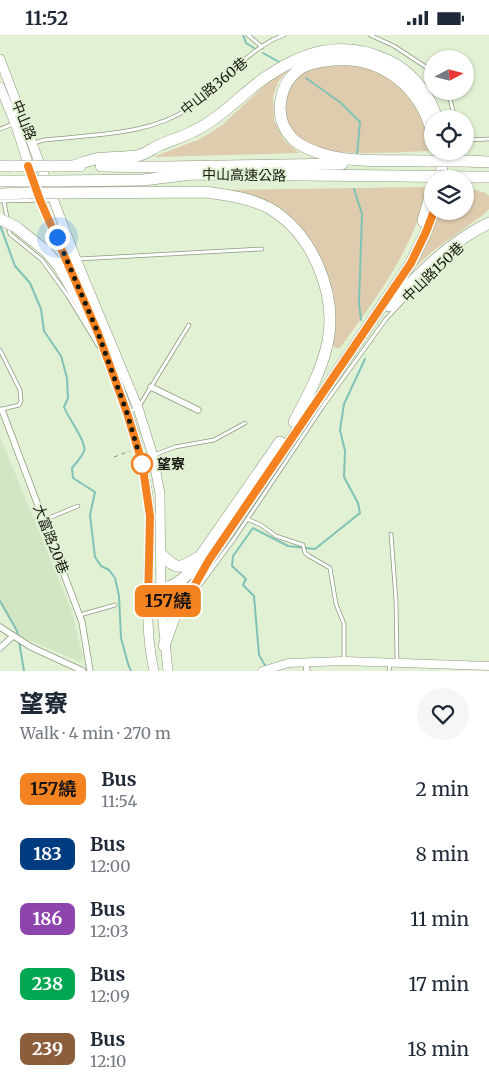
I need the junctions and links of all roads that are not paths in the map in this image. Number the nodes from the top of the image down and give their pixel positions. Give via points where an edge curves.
1 (248, 35) edge
2 (284, 35) edge
3 (370, 35) edge
4 (262, 47) junction
5 (0, 59) edge
6 (424, 66) edge
7 (0, 87) edge
8 (425, 110) edge
9 (434, 110) edge
10 (19, 121) junction
11 (0, 129) edge
12 (474, 139) edge
13 (489, 139) edge
14 (33, 144) junction
15 (21, 147) junction
16 (429, 161) junction
17 (489, 162) edge
18 (0, 166) edge
19 (73, 166) junction
20 (489, 177) edge
21 (0, 181) edge
22 (57, 196) junction
23 (1, 199) edge
24 (40, 200) junction
25 (424, 215) edge
26 (0, 219) edge
27 (431, 220) edge
28 (489, 223) edge
29 (489, 227) edge
30 (262, 249) dead end
31 (452, 252) dead end
32 (76, 259) junction
33 (440, 263) dead end
34 (189, 325) dead end
35 (367, 329) junction
36 (98, 333) junction
37 (0, 351) edge
38 (110, 367) junction
39 (151, 387) junction
40 (138, 408) junction
41 (2, 410) joint
42 (198, 411) dead end
43 (127, 413) junction
44 (294, 422) junction
45 (245, 423) dead end
46 (153, 456) junction
47 (78, 506) dead end
48 (247, 519) junction
49 (44, 520) junction
50 (391, 534) dead end
51 (162, 555) junction
52 (206, 559) junction
53 (148, 589) junction
54 (160, 589) junction
55 (188, 601) junction
56 (161, 602) junction
57 (148, 603) junction
58 (115, 605) dead end
59 (79, 615) junction
60 (179, 621) dead end
61 (0, 627) edge
62 (12, 637) junction
63 (164, 646) junction
64 (0, 648) edge
65 (344, 661) junction
66 (306, 662) junction
67 (466, 664) junction
68 (392, 665) edge
69 (489, 665) edge
70 (70, 668) edge
71 (266, 670) edge
72 (83, 671) edge
73 (90, 671) edge
74 (154, 671) edge
75 (168, 671) edge
76 (307, 671) edge
77 (462, 671) edge

1 - 4 lane
2 - 4 lane, 中山路360巷
3 - 6 lane
4 - 14 lane, 中山路360巷 via 175,117 120,132
5 - 10 main road, 中山路
7 - 10 main road, 中山路
8 - 16 highway via 393,74 374,64 344,59 311,64 292,75 281,96 280,107 292,137 312,150 330,156 360,159
9 - 19 highway via 429,98 415,82 393,63 364,51 333,49 291,61 209,123 177,139 139,156 95,159
10 - 11 lane
10 - 14 main road, 中山路
10 - 15 main road, 中山路
12 - 13 lane
14 - 15 lane, 中山路360巷
14 - 22 main road, 中山路
15 - 24 main road, 中山路
16 - 17 highway, 中山高速公路, bridge
16 - 19 highway, 中山高速公路
18 - 19 highway, 中山高速公路, bridge
20 - 21 highway, 中山高速公路, bridge via 192,174 142,180
22 - 23 highway, bridge via 27,193
22 - 24 lane
22 - 32 main road, 中山路
22 - 44 highway via 206,192 227,195 269,209 297,232 321,273 330,319 324,358
23 - 24 lane
23 - 38 lane via 10,234 42,260 68,296
24 - 36 main road, 中山路
25 - 44 highway via 393,280
26 - 36 highway, bridge via 16,227 46,251 58,265
27 - 35 highway via 411,263
28 - 35 highway via 432,263
29 - 31 lane, 中山路150巷
30 - 32 lane
32 - 40 main road, 中山路
33 - 48 lane, 中山路150巷 via 386,319
34 - 39 lane
35 - 52 highway
36 - 38 main road, 中山路
37 - 41 lane via 20,390 22,401
38 - 43 main road, 中山路
39 - 40 lane
39 - 42 street
40 - 43 lane
40 - 46 main road, 中山路
41 - 49 street, 大富路20巷
43 - 53 main road, 中山路 via 144,470 150,516
44 - 52 highway
45 - 46 lane via 214,441 175,447
46 - 51 main road, 中山路 via 160,494
47 - 49 lane
48 - 52 lane, 中山路150巷
48 - 65 lane via 276,536 303,545 305,553 330,568 336,604 344,624
49 - 59 street, 大富路20巷
50 - 68 lane via 396,599
51 - 52 highway via 177,567
51 - 54 main road, 中山路
52 - 54 highway via 176,585
52 - 55 highway
53 - 54 highway
53 - 57 main road, 中山路
54 - 56 main road, 中山路
55 - 56 highway
55 - 63 highway via 174,618
56 - 57 highway
56 - 63 main road, 中山路
57 - 74 main road, 中山路
58 - 59 lane
59 - 73 street, 大富路20巷
60 - 63 lane
61 - 62 street
62 - 64 street
62 - 70 street
63 - 75 main road, 中山路
65 - 66 street
65 - 68 street
66 - 71 street via 288,663
66 - 76 street
67 - 68 street
67 - 69 street
67 - 77 lane
70 - 72 street

